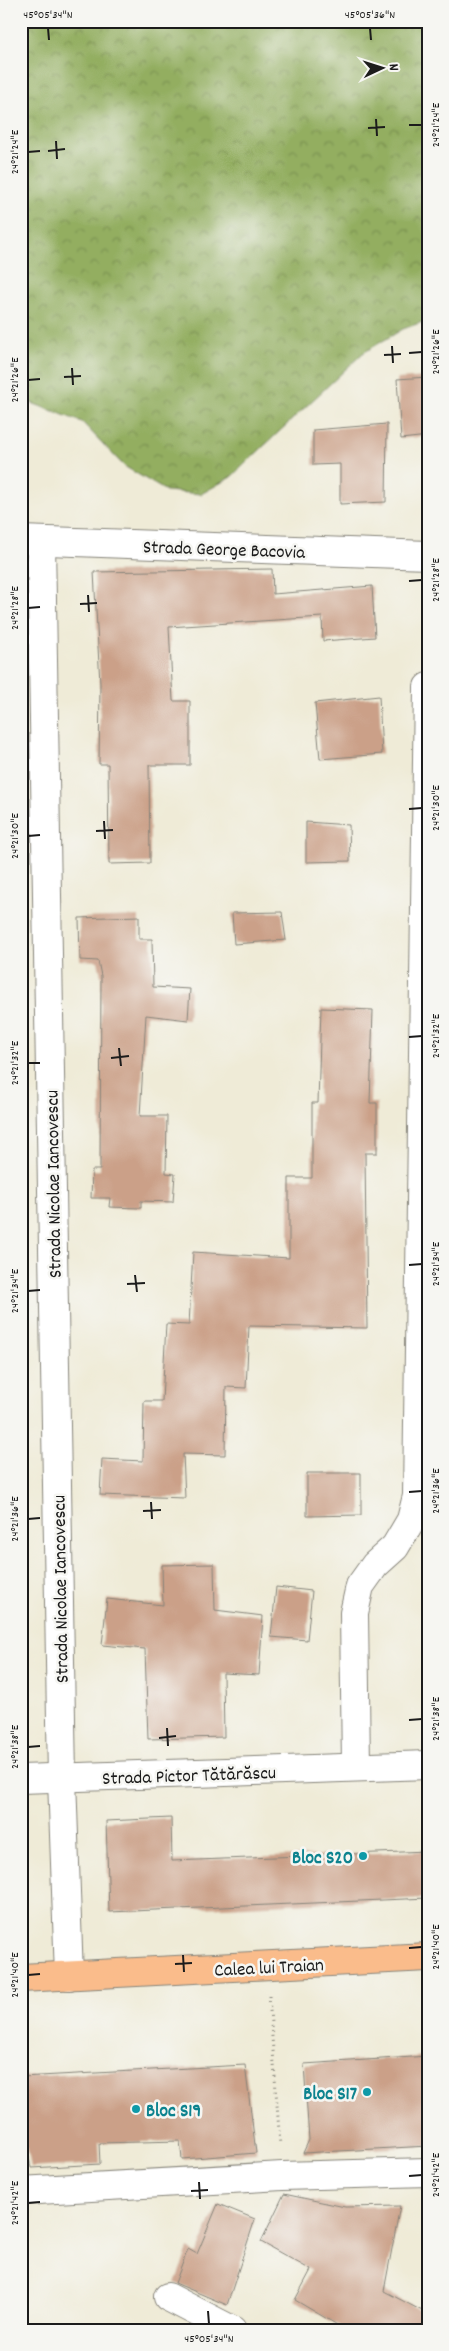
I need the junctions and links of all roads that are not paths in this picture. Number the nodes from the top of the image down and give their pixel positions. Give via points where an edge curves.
1 (31, 542) edge
2 (428, 555) edge
3 (428, 687) edge
4 (428, 1765) edge
5 (356, 1767) junction
6 (62, 1779) junction
7 (21, 1780) edge
8 (428, 1957) edge
9 (69, 1976) junction
10 (21, 1978) edge
11 (428, 2172) edge
12 (21, 2191) edge
13 (168, 2296) dead end
14 (232, 2330) edge

1 - 2 street, Strada George Bacovia
1 - 6 street, Strada Nicolae Iancovescu
3 - 5 street via 417,1496 411,1520 395,1547 375,1565 360,1586 354,1614
4 - 5 street, Strada Pictor Tătărăscu
5 - 6 street, Strada Pictor Tătărăscu
6 - 7 street, Strada Pictor Tătărăscu
6 - 9 street, Strada Nicolae Iancovescu
8 - 9 main road, Calea lui Traian
9 - 10 main road, Calea lui Traian
11 - 12 street via 282,2176
13 - 14 street

